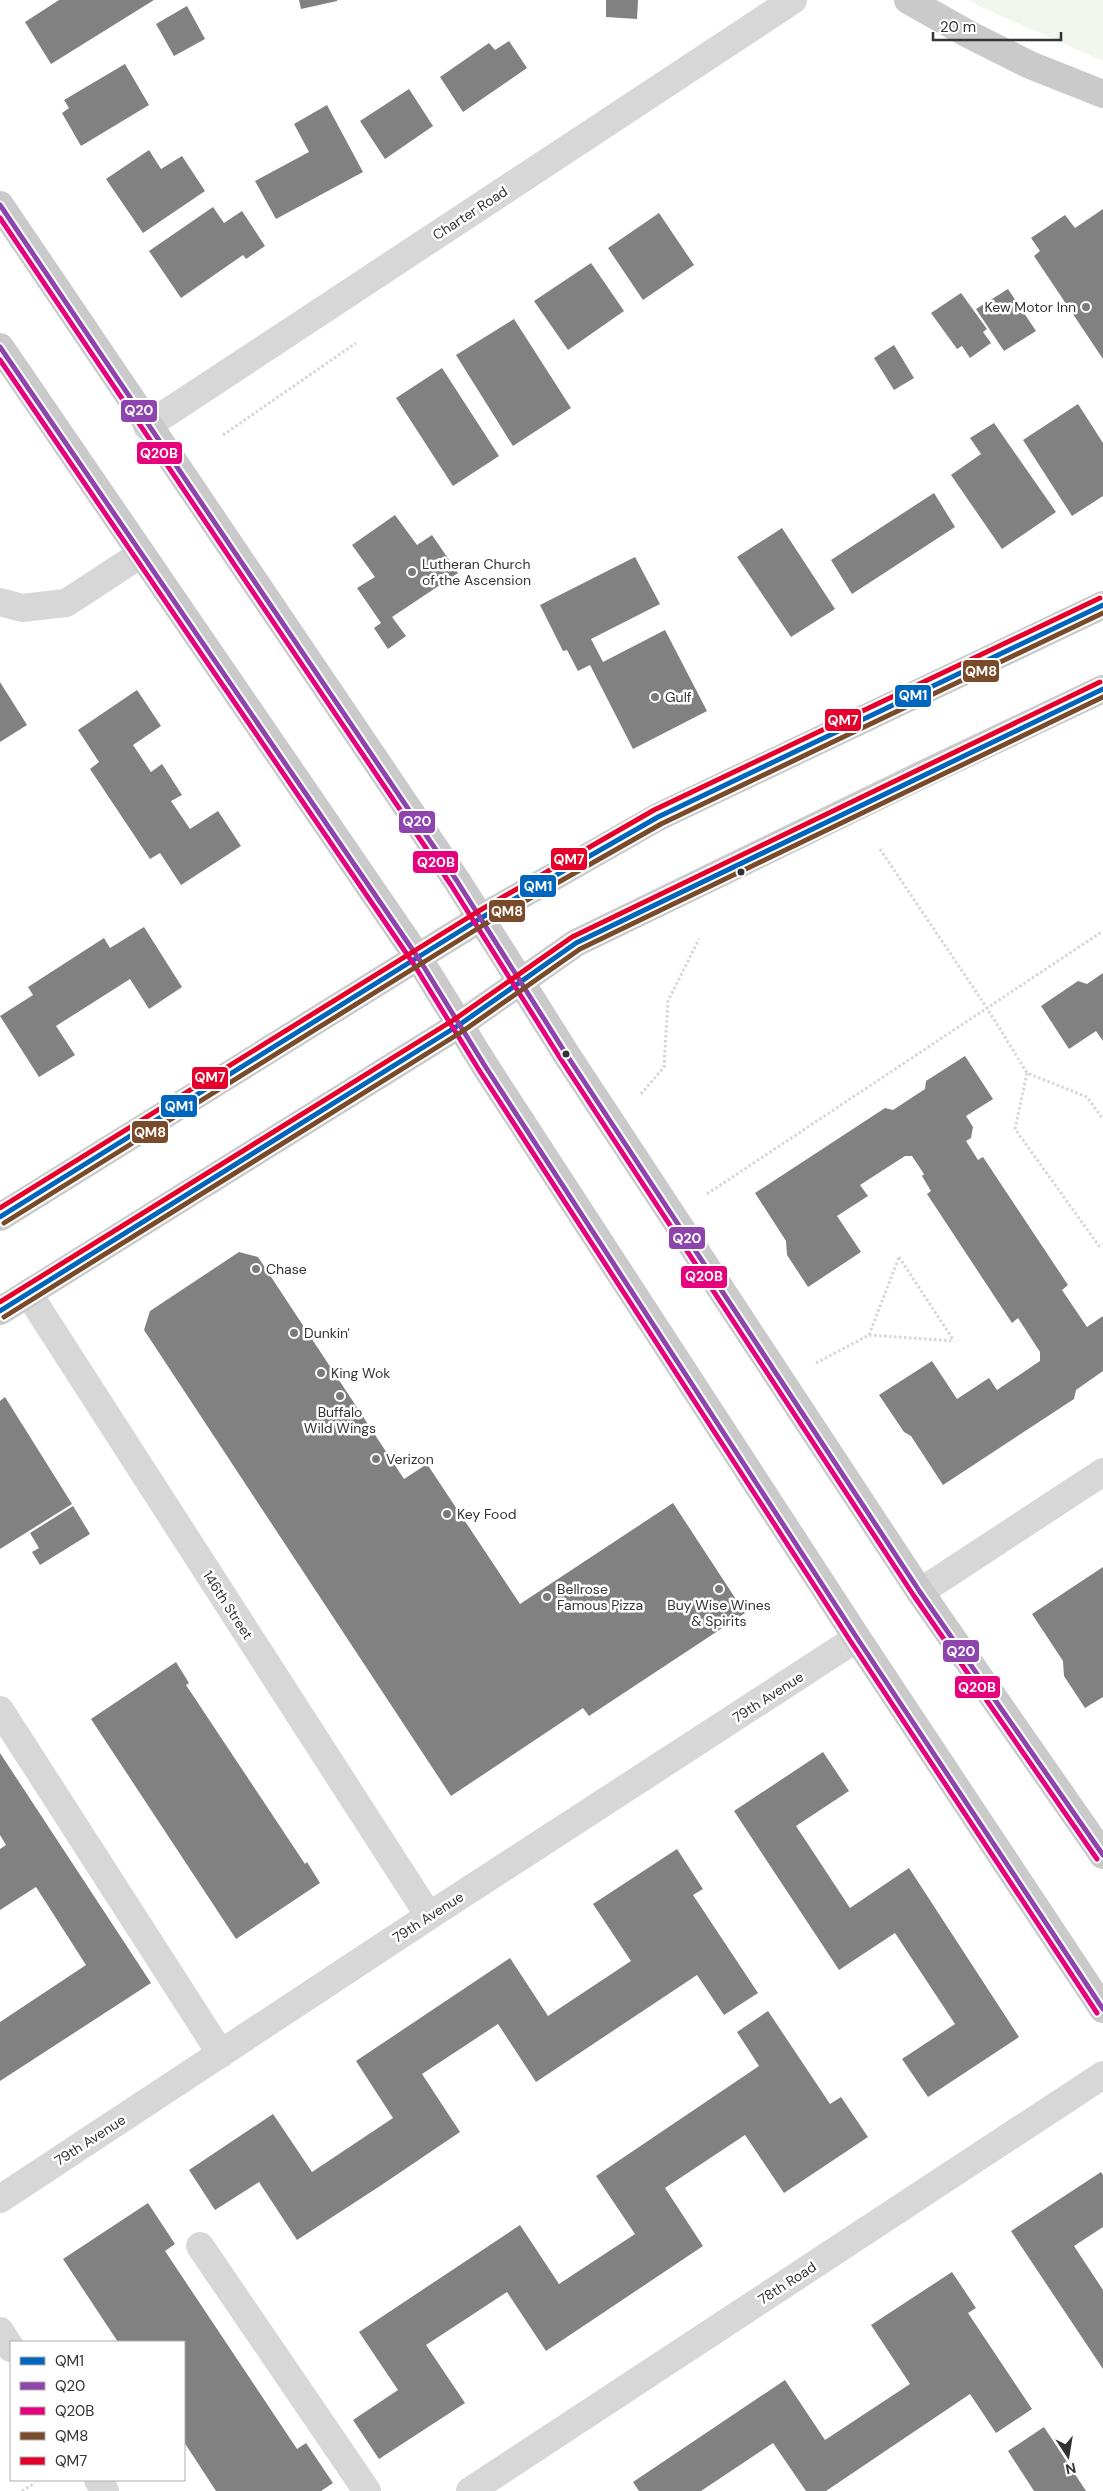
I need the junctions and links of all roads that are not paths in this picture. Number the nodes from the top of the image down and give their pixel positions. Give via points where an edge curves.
1 (793, 0) edge
2 (908, 0) edge
3 (1103, 94) edge
4 (0, 205) edge
5 (3, 358) edge
6 (147, 426) junction
7 (141, 554) junction
8 (0, 602) edge
9 (1103, 605) edge
10 (1103, 689) edge
11 (481, 918) junction
12 (418, 959) junction
13 (521, 983) junction
14 (459, 1025) junction
15 (0, 1217) edge
16 (28, 1293) junction
17 (0, 1311) edge
18 (1103, 1472) edge
19 (920, 1592) junction
20 (857, 1638) junction
21 (0, 1710) edge
22 (1103, 1855) edge
23 (429, 1916) junction
24 (1103, 2009) edge
25 (221, 2054) junction
26 (1103, 2074) edge
27 (0, 2199) edge
28 (200, 2246) dead end
29 (0, 2331) edge
30 (10, 2346) edge
31 (367, 2491) edge
32 (470, 2491) edge

1 - 6 street, Charter Road
2 - 3 main road via 1030,65
4 - 6 main road
5 - 7 main road
6 - 11 main road
7 - 8 street via 66,603 22,608
7 - 12 main road
9 - 11 main road via 658,817
10 - 13 main road via 576,943
11 - 12 main road
11 - 13 main road
12 - 14 main road
12 - 15 main road
13 - 14 main road
13 - 19 main road
14 - 16 main road
14 - 20 main road
16 - 17 main road
16 - 23 street, 146th Street
18 - 19 street
19 - 22 main road
20 - 23 street, 79th Avenue
20 - 24 main road
21 - 25 street
23 - 25 street, 79th Avenue
25 - 27 street, 79th Avenue
26 - 32 street, 78th Road
28 - 31 street
29 - 30 street

